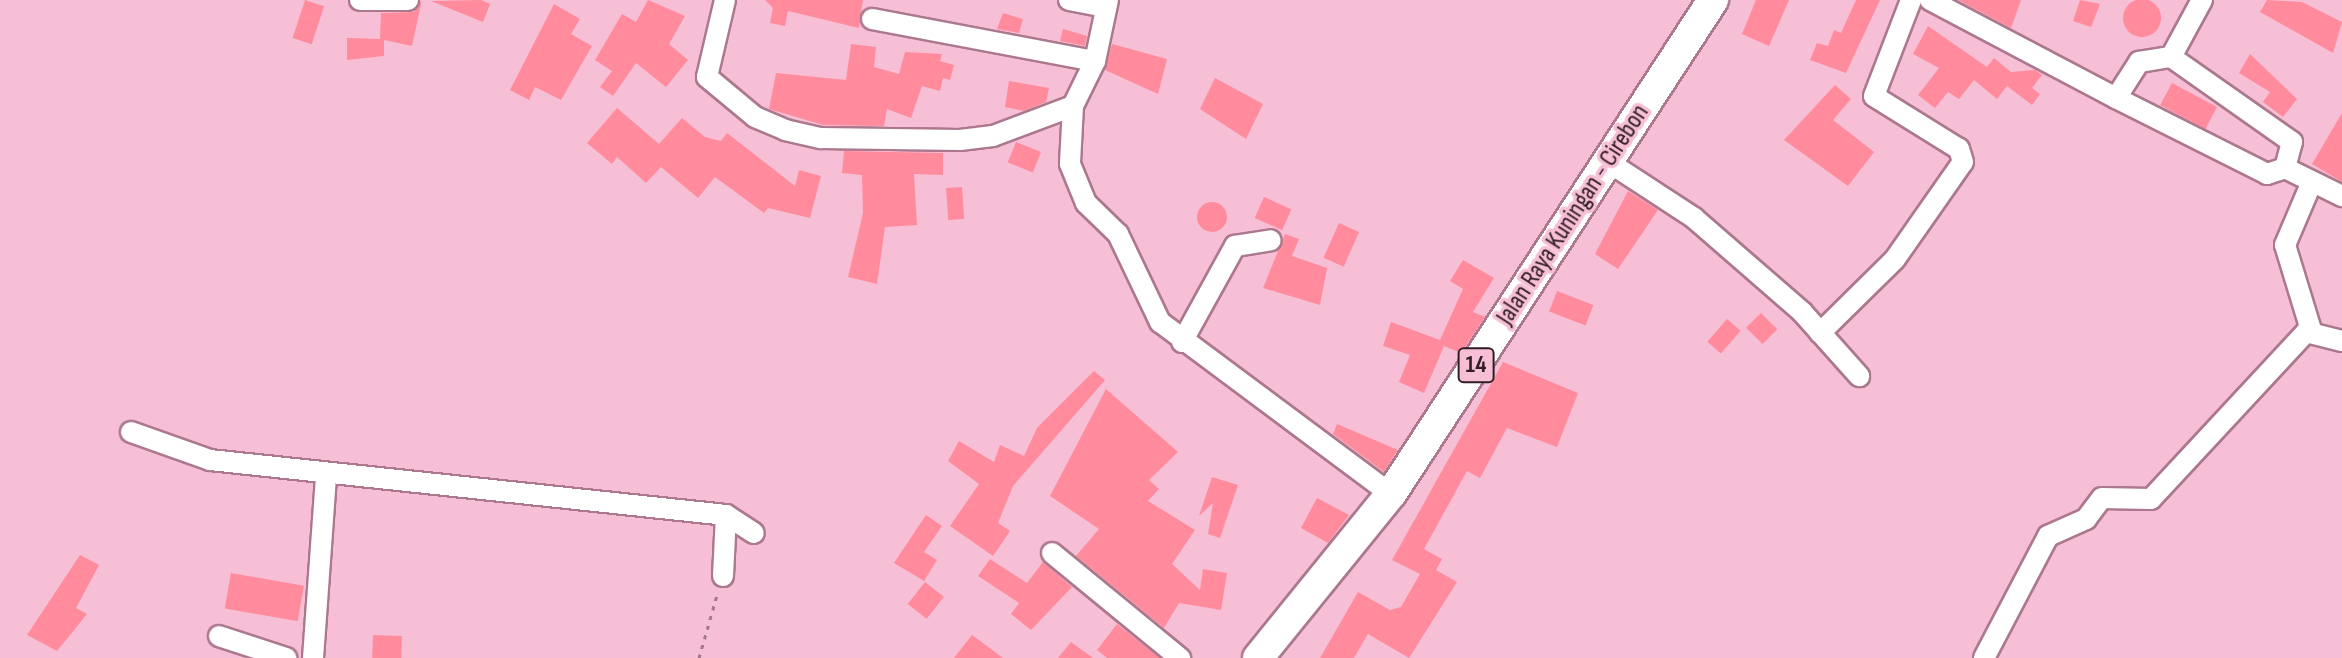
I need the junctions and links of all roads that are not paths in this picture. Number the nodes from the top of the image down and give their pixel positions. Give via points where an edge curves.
1 (360, 0) edge
2 (408, 0) edge
3 (725, 0) edge
4 (1069, 0) edge
5 (1713, 0) edge
6 (1911, 0) edge
7 (1930, 0) edge
8 (2202, 0) edge
9 (1107, 4) edge
10 (872, 19) dead end
11 (2171, 57) junction
12 (1095, 61) junction
13 (2116, 98) junction
14 (1073, 106) junction
15 (1607, 161) junction
16 (2285, 168) junction
17 (2311, 184) junction
18 (2342, 196) edge
19 (1271, 240) dead end
20 (2311, 330) junction
21 (1820, 333) junction
22 (2342, 341) edge
23 (1182, 342) junction
24 (1859, 376) dead end
25 (131, 432) dead end
26 (326, 475) junction
27 (1391, 494) junction
28 (726, 515) junction
29 (754, 533) dead end
30 (1052, 553) dead end
31 (723, 576) road end
32 (219, 636) dead end
33 (256, 653) edge
34 (286, 658) edge
35 (313, 658) edge
36 (1180, 658) edge
37 (1258, 658) edge
38 (1984, 658) edge

1 - 2 street
3 - 14 street via 707,77 755,117 785,130 821,138 960,140
4 - 9 street
5 - 15 highway, Jalan Raya Kuningan - Cirebon / 14
6 - 21 street via 1874,96 1959,149 1963,162 1895,259
7 - 13 street
8 - 11 street
9 - 12 street
10 - 12 street
11 - 13 street via 2139,62
11 - 16 street via 2292,142
12 - 14 street
13 - 16 street via 2267,174
14 - 23 street via 1072,176 1086,203 1118,234 1160,322
15 - 21 street via 1694,218
15 - 27 highway, Jalan Raya Kuningan - Cirebon / 14
16 - 17 street
17 - 18 street
17 - 20 street via 2285,245
19 - 23 street via 1235,246
20 - 22 street
20 - 38 street via 2151,499 2103,497 2086,519 2048,536
21 - 24 street
23 - 27 street
25 - 26 street via 210,460
26 - 28 street
26 - 35 street
27 - 37 highway, Jalan Raya Kuningan - Cirebon / 14
28 - 29 street
28 - 31 street
30 - 36 street
32 - 33 street
33 - 34 street

